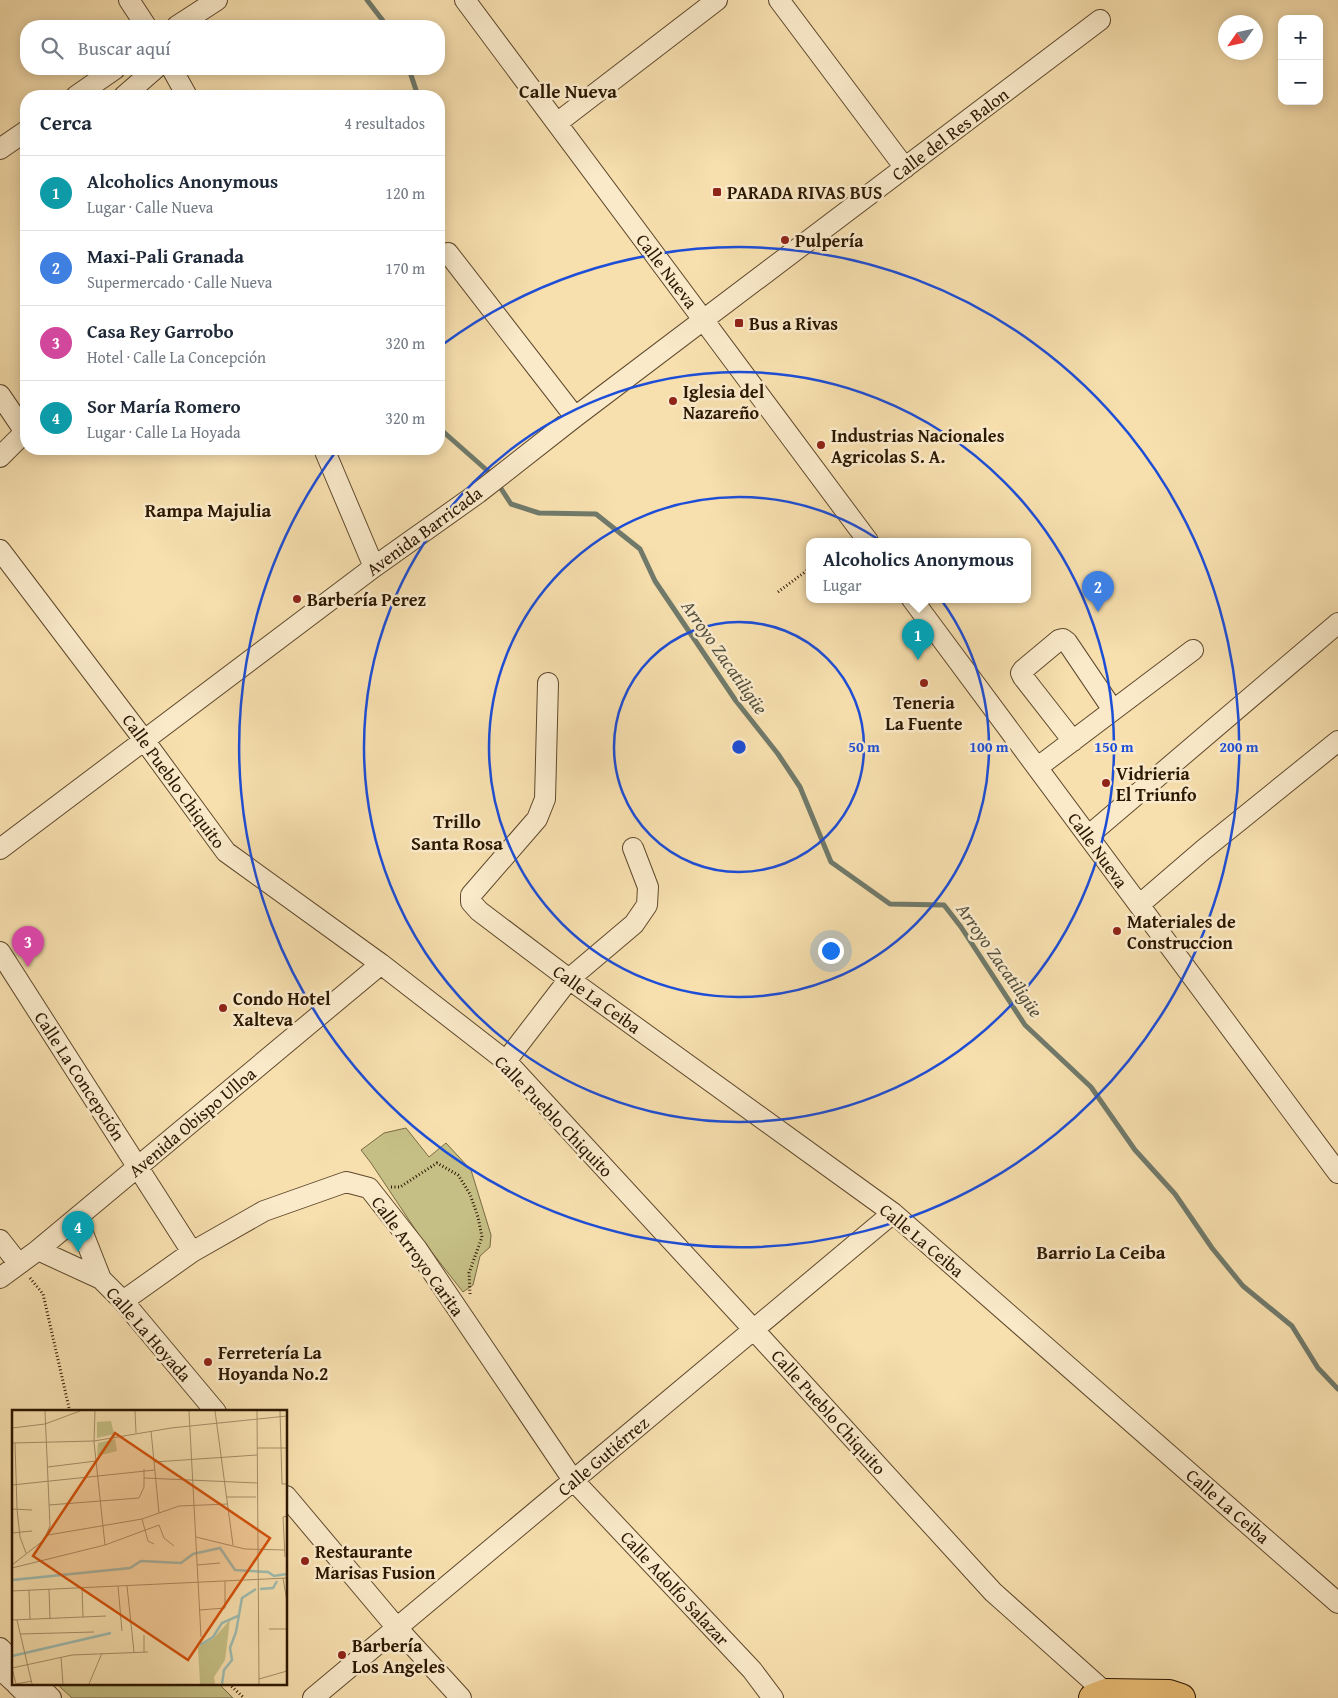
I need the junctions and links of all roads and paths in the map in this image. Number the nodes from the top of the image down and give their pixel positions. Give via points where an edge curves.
1 (128, 0) edge
2 (217, 0) edge
3 (465, 0) edge
4 (717, 0) edge
5 (779, 0) edge
6 (142, 20) edge
7 (186, 20) edge
8 (1100, 20) dead end
9 (106, 75) edge
10 (148, 75) edge
11 (175, 75) edge
12 (85, 90) edge
13 (131, 90) edge
14 (184, 90) edge
15 (557, 123) junction
16 (20, 135) edge
17 (0, 149) edge
18 (905, 168) junction
19 (448, 253) dead end
20 (704, 320) junction
21 (0, 395) edge
22 (575, 417) junction
23 (20, 423) edge
24 (20, 437) edge
25 (327, 455) edge
26 (0, 457) edge
27 (866, 538) edge
28 (0, 550) edge
29 (374, 567) junction
30 (806, 571) edge
31 (778, 592) dead end
32 (915, 603) edge
33 (1338, 624) edge
34 (1193, 650) dead end
35 (548, 683) dead end
36 (1113, 710) junction
37 (144, 740) junction
38 (1073, 741) junction
39 (1338, 741) edge
40 (1038, 767) junction
41 (1088, 836) junction
42 (633, 848) dead end
43 (0, 849) edge
44 (1139, 905) junction
45 (0, 952) edge
46 (381, 964) junction
47 (569, 979) junction
48 (506, 1061) junction
49 (1336, 1166) edge
50 (138, 1167) junction
51 (369, 1188) junction
52 (893, 1213) junction
53 (77, 1218) junction
54 (0, 1240) edge
55 (38, 1250) junction
56 (192, 1252) junction
57 (18, 1263) junction
58 (0, 1278) edge
59 (101, 1279) junction
60 (123, 1301) junction
61 (464, 1319) junction
62 (754, 1330) junction
63 (70, 1410) edge
64 (214, 1410) edge
65 (574, 1480) junction
66 (288, 1498) edge
67 (1338, 1603) edge
68 (397, 1628) junction
69 (0, 1648) edge
70 (12, 1660) edge
71 (0, 1669) edge
72 (12, 1680) edge
73 (18, 1686) edge
74 (39, 1686) edge
75 (231, 1686) edge
76 (1099, 1696) edge
77 (30, 1698) edge
78 (51, 1698) edge
79 (244, 1698) edge
80 (312, 1698) edge
81 (460, 1698) edge
82 (773, 1698) edge
83 (1181, 1698) edge

1 - 6 street
2 - 7 street
3 - 15 street, Calle Nueva
4 - 15 street
5 - 18 street
8 - 18 street, Calle del Res Balon
9 - 12 street
10 - 13 street
11 - 14 street
15 - 20 street, Calle Nueva
16 - 17 street
18 - 20 street, Calle del Res Balon
19 - 22 street
20 - 22 street, Avenida Barricada
20 - 27 street, Calle Nueva
21 - 23 street
22 - 29 street, Avenida Barricada via 478,494
24 - 26 street
25 - 29 street
28 - 37 street, Calle Pueblo Chiquito
29 - 37 street, Avenida Barricada
30 - 31 path
32 - 40 street, Calle Nueva
33 - 41 street
34 - 36 street
35 - 47 street, Calle La Ceiba via 545,799 537,818 471,895 471,902
36 - 38 street
36 - 38 street via 1067,642 1059,640 1022,673
37 - 43 street, Avenida Barricada
37 - 46 street, Calle Pueblo Chiquito via 226,852
38 - 40 street
39 - 44 street
40 - 41 street, Calle Nueva
41 - 44 street, Calle Nueva
42 - 47 street via 648,887 647,905 634,924
44 - 49 street, Calle Nueva
45 - 50 street, Calle La Concepción
46 - 48 street, Calle Pueblo Chiquito
46 - 50 street, Avenida Obispo Ulloa
47 - 48 street
47 - 52 street, Calle La Ceiba
48 - 62 street, Calle Pueblo Chiquito
50 - 53 street, Avenida Obispo Ulloa
50 - 56 street, Calle La Concepción
51 - 56 street, Calle Arroyo Carita via 346,1182 309,1195 264,1212
51 - 61 street, Calle Arroyo Carita via 417,1249
51 - 61 path via 400,1187 437,1163 458,1175 470,1194 482,1237 469,1273 470,1302
52 - 62 street, Calle Gutiérrez
52 - 67 street, Calle La Ceiba
53 - 55 street, Avenida Obispo Ulloa
53 - 59 street, Calle La Hoyada
54 - 57 street
55 - 57 street, Avenida Obispo Ulloa
55 - 59 street, Calle La Hoyada
56 - 60 street, Calle Arroyo Carita
57 - 58 street, Avenida Obispo Ulloa
57 - 63 path via 43,1294
59 - 60 street, Calle La Hoyada
60 - 64 street, Calle La Hoyada
61 - 65 street, Calle Arroyo Carita
62 - 65 street, Calle Gutiérrez
62 - 76 street, Calle Pueblo Chiquito via 993,1592
65 - 68 street, Calle Gutiérrez
65 - 82 street, Calle Adolfo Salazar via 752,1670
66 - 68 street
68 - 80 street, Calle Gutiérrez
68 - 81 street
69 - 70 street
71 - 72 street
73 - 77 street
74 - 78 street
75 - 79 path
76 - 83 highway via 1168,1694

